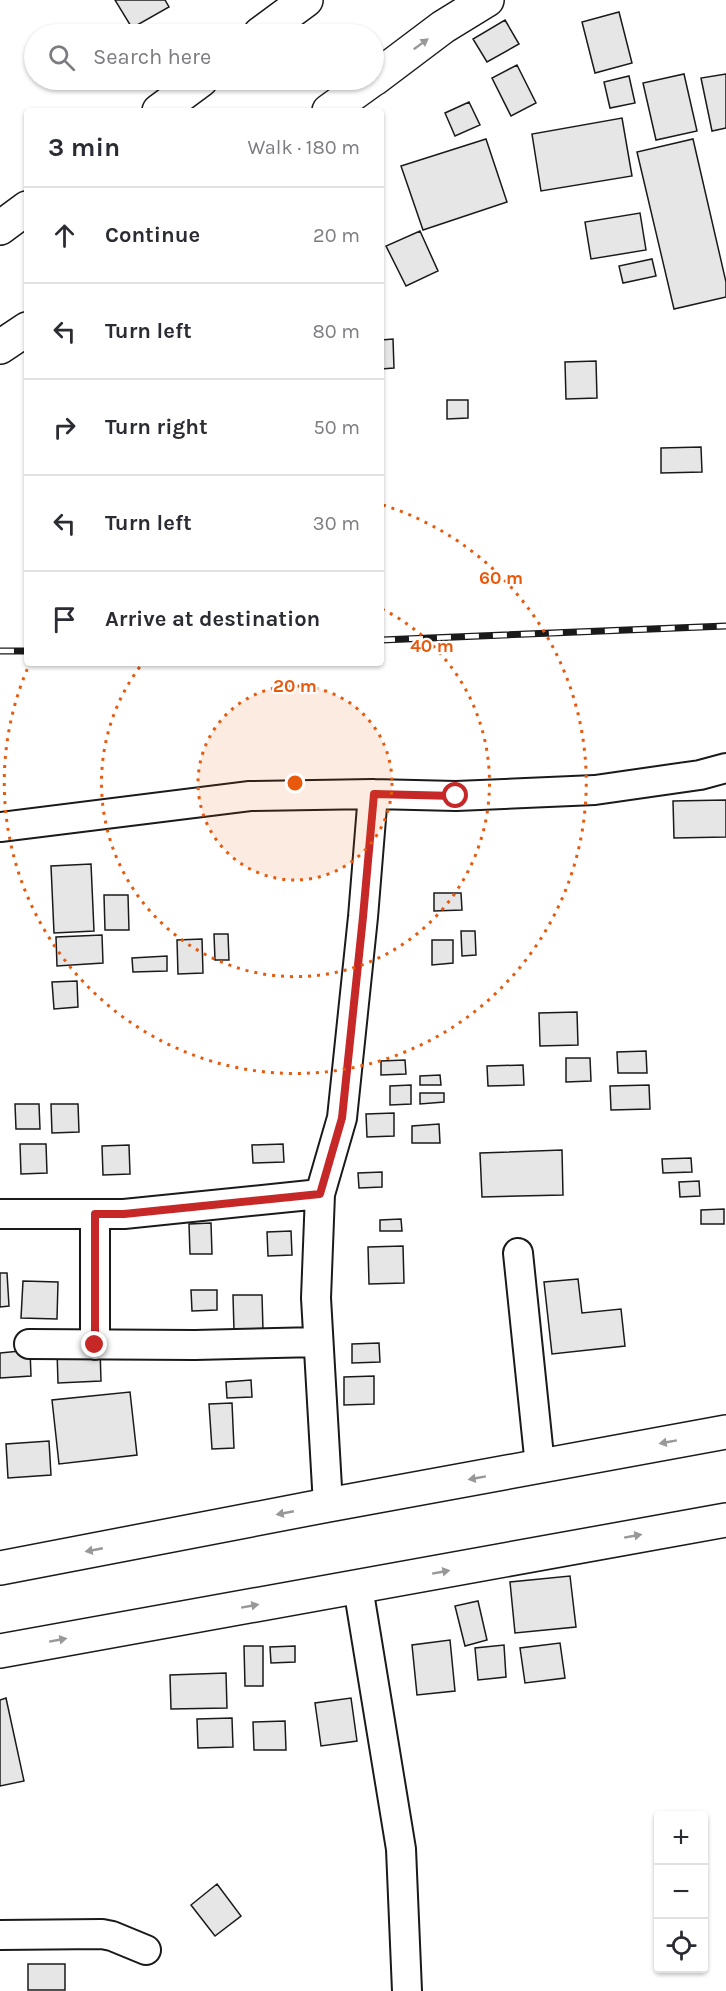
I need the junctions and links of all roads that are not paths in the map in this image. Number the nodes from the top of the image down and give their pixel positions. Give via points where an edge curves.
1 (306, 0) edge
2 (487, 0) edge
3 (274, 24) edge
4 (384, 71) edge
5 (187, 90) edge
6 (358, 90) edge
7 (163, 108) edge
8 (333, 108) edge
9 (24, 210) edge
10 (0, 228) edge
11 (24, 331) edge
12 (0, 347) edge
13 (726, 768) edge
14 (374, 794) junction
15 (0, 826) edge
16 (320, 1194) junction
17 (0, 1214) edge
18 (95, 1214) junction
19 (518, 1253) dead end
20 (318, 1342) junction
21 (29, 1344) dead end
22 (95, 1345) junction
23 (726, 1432) edge
24 (540, 1466) junction
25 (328, 1505) junction
26 (726, 1520) edge
27 (0, 1568) edge
28 (358, 1587) junction
29 (0, 1651) edge
30 (0, 1935) edge
31 (146, 1950) dead end
32 (407, 1991) edge

1 - 3 main road
4 -> 2 main road
5 - 7 main road
6 - 8 main road
9 - 10 main road
11 - 12 main road
13 - 14 street via 595,790 456,796
14 - 15 street via 250,796
14 - 16 street via 342,1118
16 - 18 street
16 - 20 street
17 - 18 street
18 - 22 street
19 - 24 street
20 - 22 street
20 - 25 street
21 - 22 street
23 -> 24 main road
24 -> 25 main road
25 -> 27 main road
28 -> 26 main road
29 -> 28 main road
28 - 32 street via 401,1848
30 - 31 street via 102,1934

